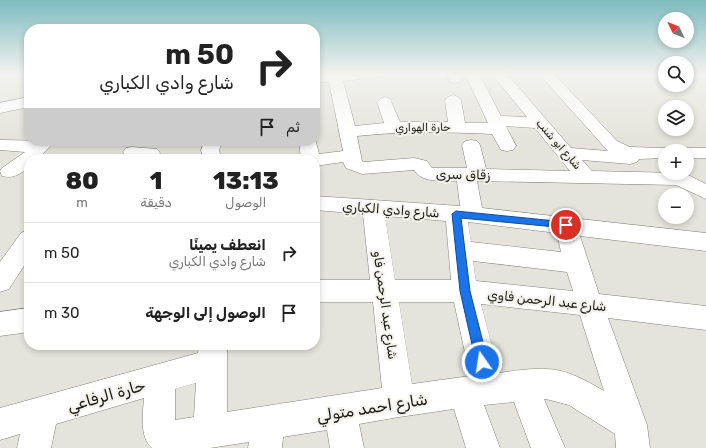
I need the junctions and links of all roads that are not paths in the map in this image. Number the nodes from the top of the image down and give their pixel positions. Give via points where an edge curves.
1 (339, 95) edge
2 (482, 95) edge
3 (517, 95) edge
4 (565, 95) edge
5 (453, 100) dead end
6 (385, 102) dead end
7 (24, 103) edge
8 (0, 108) edge
9 (540, 123) junction
10 (498, 125) junction
11 (394, 127) junction
12 (457, 127) junction
13 (347, 132) junction
14 (24, 144) edge
15 (0, 145) edge
16 (471, 145) dead end
17 (40, 146) edge
18 (507, 146) dead end
19 (132, 152) dead end
20 (568, 153) junction
21 (631, 153) junction
22 (658, 153) edge
23 (694, 153) edge
24 (706, 153) edge
25 (29, 154) edge
26 (151, 154) edge
27 (351, 155) junction
28 (24, 158) edge
29 (320, 159) edge
30 (5, 172) edge
31 (24, 173) edge
32 (472, 174) junction
33 (588, 178) junction
34 (706, 192) edge
35 (320, 203) edge
36 (373, 208) junction
37 (464, 215) junction
38 (566, 225) junction
39 (706, 242) edge
40 (17, 247) edge
41 (460, 250) junction
42 (576, 263) junction
43 (0, 282) edge
44 (320, 291) edge
45 (383, 291) junction
46 (461, 304) junction
47 (590, 304) junction
48 (706, 318) edge
49 (24, 321) edge
50 (0, 324) edge
51 (212, 354) edge
52 (160, 379) junction
53 (523, 386) junction
54 (476, 391) junction
55 (400, 401) junction
56 (340, 412) junction
57 (42, 413) junction
58 (0, 424) edge
59 (266, 436) edge
60 (632, 437) edge
61 (196, 438) edge
62 (34, 448) edge
63 (347, 448) edge
64 (483, 448) edge
65 (548, 448) edge

1 - 13 street
2 - 10 street
3 - 9 street, شارع ابو شنب
4 - 21 street via 611,145
5 - 12 street
6 - 11 street
7 - 8 street
9 - 10 street, حارة الهواري
9 - 20 street, شارع ابو شنب
10 - 12 street, حارة الهواري
10 - 18 street
11 - 12 street, حارة الهواري via 424,120
11 - 13 street, حارة الهواري
13 - 27 street
14 - 15 street
16 - 32 street
17 - 25 street
19 - 26 street
20 - 21 street via 630,158
20 - 33 street, شارع ابو شنب
21 - 22 street
23 - 24 street
27 - 29 street
27 - 32 street, زقاق سرى via 353,164 358,167 414,164 420,165 430,174
28 - 30 street
30 - 31 street
32 - 33 street, زقاق سرى
32 - 37 street
33 - 34 street, زقاق سرى via 681,180
35 - 36 street, شارع وادي الكباري
36 - 37 street, شارع وادي الكباري
36 - 45 street, شارع عبد الرحمن فاو
37 - 38 street, شارع وادي الكباري
37 - 41 street
38 - 39 street, شارع وادي الكباري
38 - 42 street
40 - 43 street
41 - 42 street
41 - 46 street
42 - 47 street
44 - 45 street, شارع عبد الرحمن فاوي
45 - 46 street, شارع عبد الرحمن فاوي
45 - 55 street, شارع عبد الرحمن فاو
46 - 47 street, شارع عبد الرحمن فاوي
46 - 54 street
47 - 48 street, شارع عبد الرحمن فاوي
47 - 60 street
49 - 50 street
51 - 52 street, حارة الرفاعي
51 - 61 street
52 - 57 street, حارة الرفاعي
52 - 61 street, شارع احمد متولي via 160,434 166,438
53 - 54 street, شارع احمد متولي
53 - 60 street, شارع احمد متولي via 546,384 578,394
53 - 65 street
54 - 55 street, شارع احمد متولي
54 - 64 street
55 - 56 street, شارع احمد متولي
56 - 59 street, شارع احمد متولي
56 - 63 street
57 - 58 street, حارة الرفاعي
57 - 62 street
59 - 61 street, شارع احمد متولي

